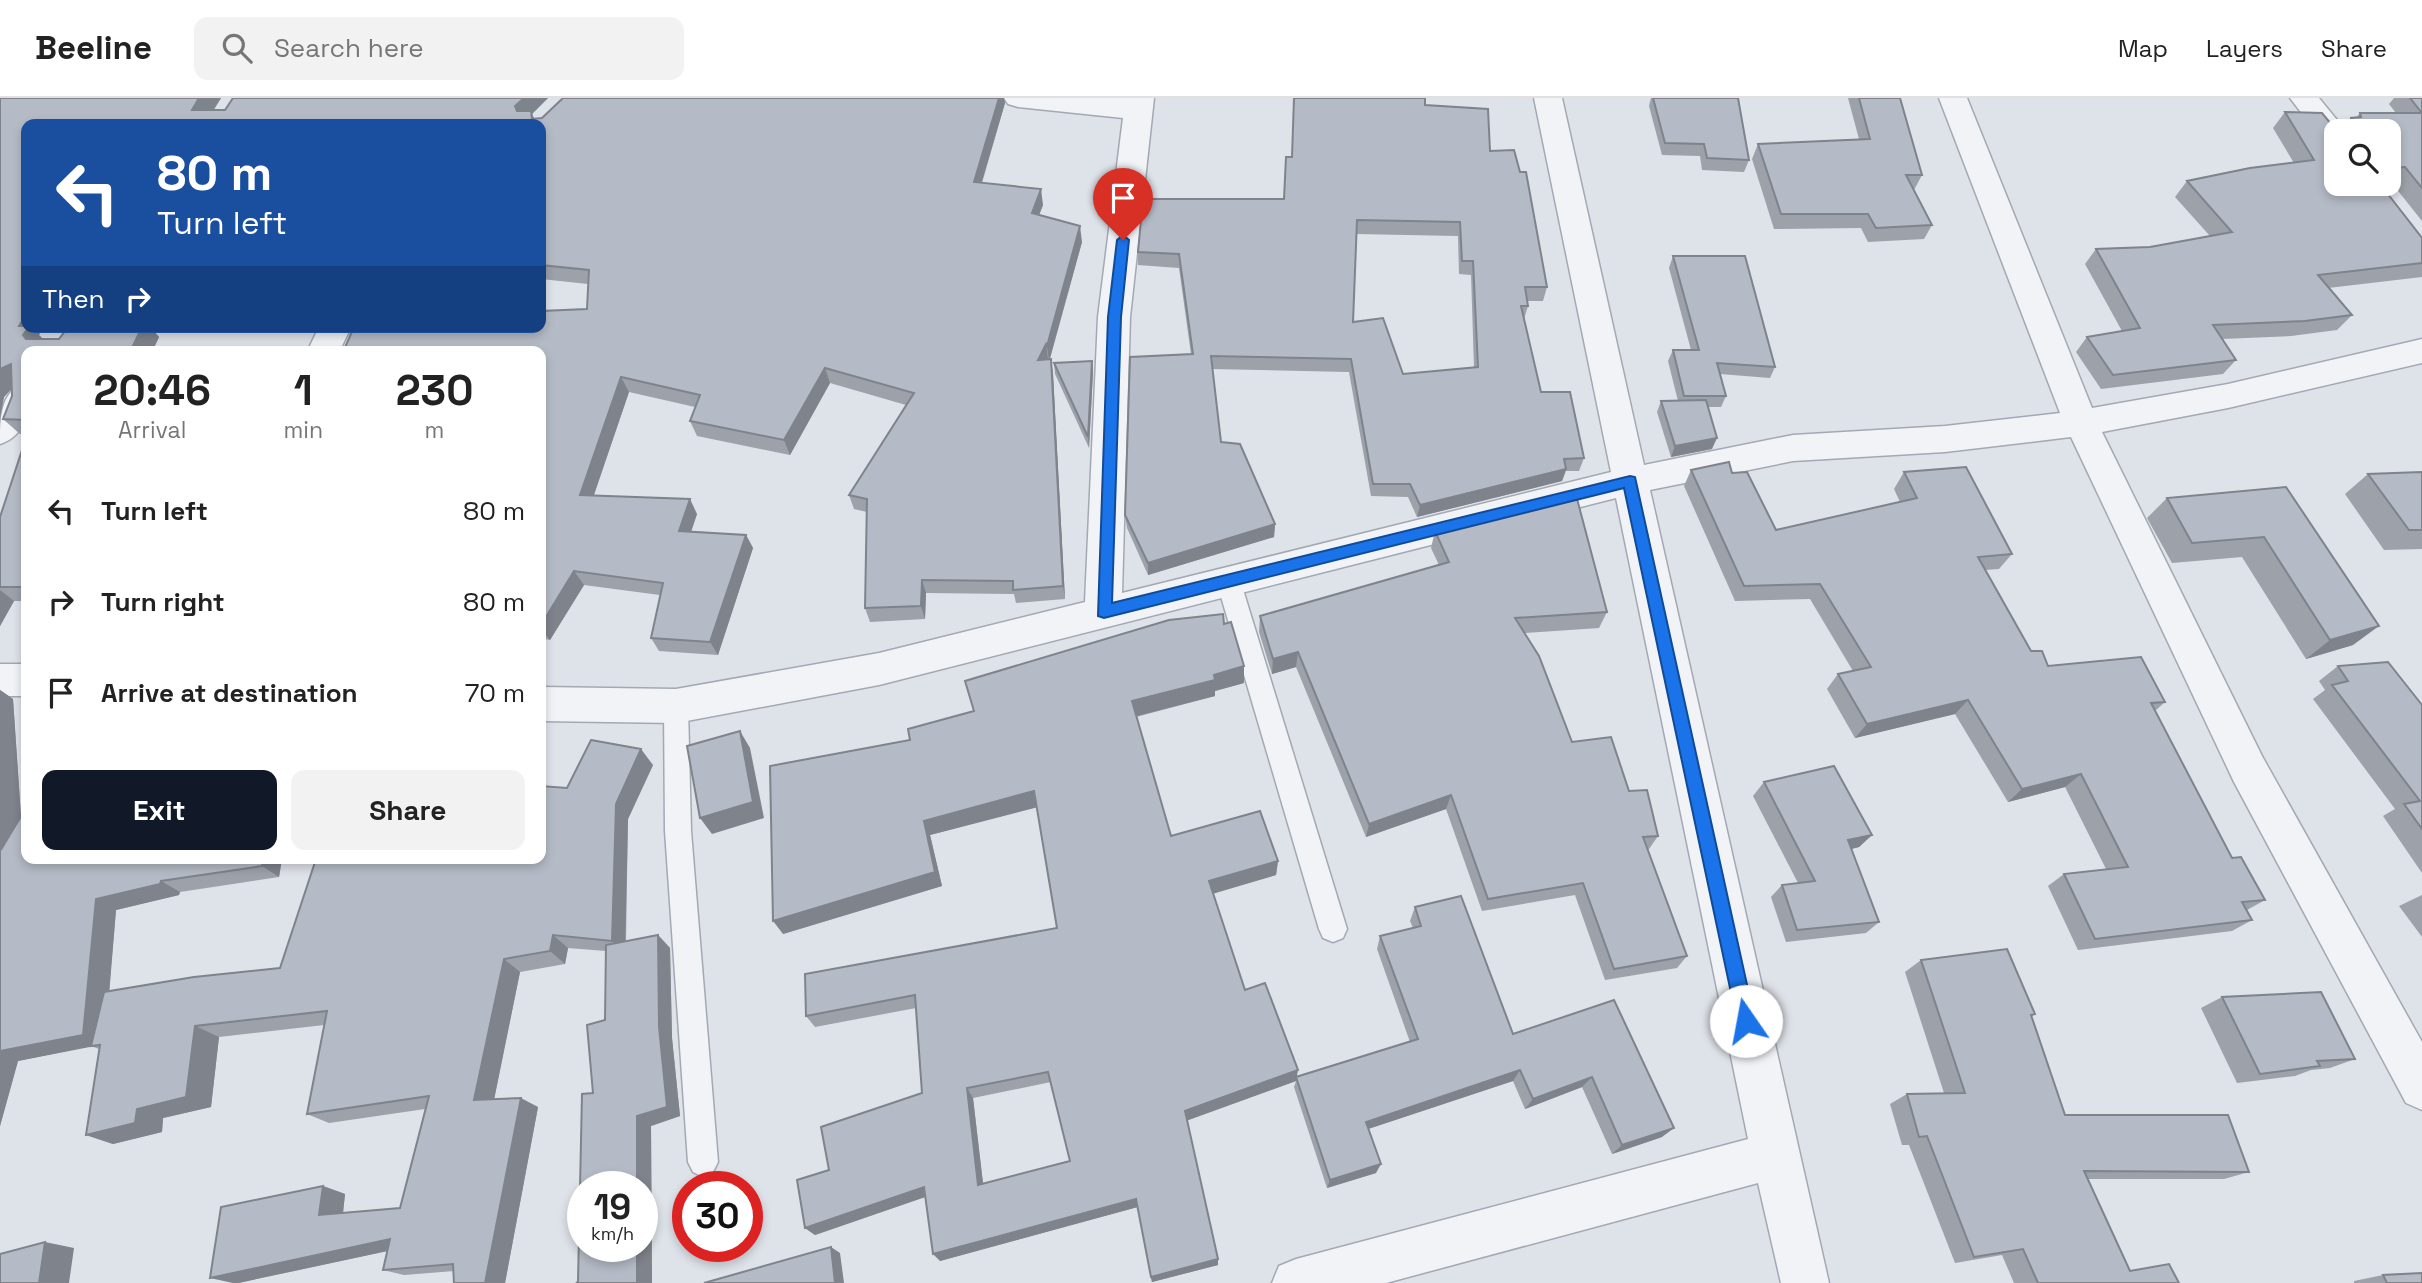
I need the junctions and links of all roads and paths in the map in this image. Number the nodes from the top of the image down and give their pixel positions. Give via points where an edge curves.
1 (1018, 98) edge
2 (1548, 98) edge
3 (1953, 98) edge
4 (2304, 98) edge
5 (1139, 104) edge
6 (2324, 123) edge
7 (2422, 351) edge
8 (21, 401) edge
9 (2081, 423) junction
10 (0, 431) edge
11 (1630, 481) junction
12 (1228, 583) junction
13 (1104, 611) junction
14 (0, 680) edge
15 (21, 680) edge
16 (546, 704) edge
17 (676, 706) junction
18 (1333, 929) dead end
19 (2422, 1087) edge
20 (1775, 1155) junction
21 (703, 1162) dead end
22 (1296, 1283) edge
23 (1805, 1283) edge

1 - 5 street
2 - 11 street
3 - 9 street
4 - 6 street
5 - 13 street via 1114,317
7 - 9 street via 2228,396
8 - 10 street
9 - 11 street via 1945,439 1793,448
9 - 19 street via 2248,769
11 - 12 street
11 - 20 street
12 - 13 street
12 - 18 lane
13 - 17 street via 879,669
14 - 15 street
16 - 17 street
17 - 21 lane via 678,831
20 - 22 street
20 - 23 street

